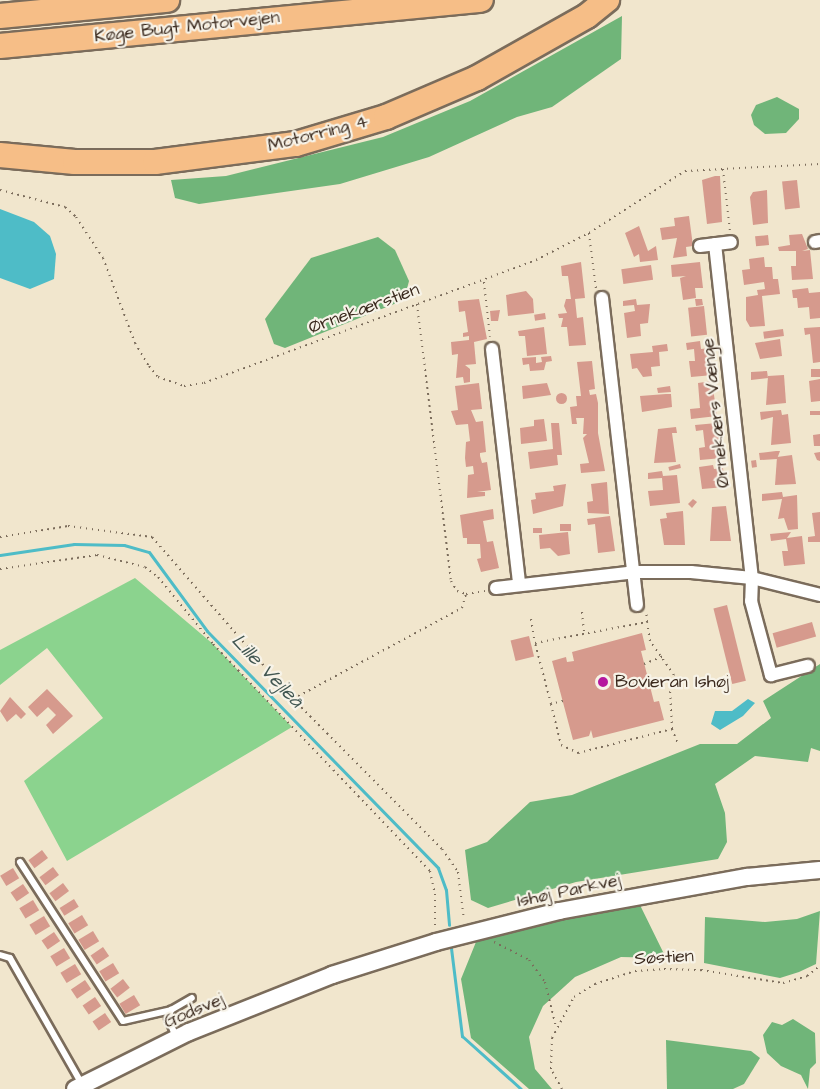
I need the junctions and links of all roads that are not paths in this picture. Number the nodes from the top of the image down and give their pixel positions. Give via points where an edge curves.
1 (49, 0) edge
2 (167, 0) edge
3 (481, 0) edge
4 (607, 0) edge
5 (0, 14) edge
6 (0, 46) edge
7 (0, 154) edge
8 (731, 242) road end
9 (715, 244) junction
10 (700, 246) dead end
11 (602, 298) road end
12 (492, 349) road end
13 (636, 572) junction
14 (752, 578) junction
15 (519, 585) junction
16 (496, 588) road end
17 (820, 595) edge
18 (641, 605) road end
19 (808, 666) dead end
20 (20, 862) dead end
21 (820, 870) edge
22 (0, 955) edge
23 (332, 975) joint
24 (192, 998) dead end
25 (171, 1010) junction
26 (177, 1038) junction
27 (78, 1087) edge

1 - 5 highway
2 - 5 highway, Køge Bugt Motorvejen
3 - 6 highway, Køge Bugt Motorvejen
4 - 7 highway, Motorring 4 via 587,16 477,78 386,117 296,144 155,162 75,162
8 - 9 street
9 - 10 street
9 - 14 street, Ørnekærs Vænge
11 - 13 street
12 - 15 street
13 - 14 street
13 - 15 street
13 - 18 street
14 - 17 street
14 - 19 street, Ørnekærs Vænge via 751,602 771,675
15 - 16 street
20 - 25 lane via 123,1021
21 - 23 street, Ishøj Parkvej via 652,893 559,911 436,942
22 - 27 lane via 10,957
23 - 26 street, Godsvej
24 - 25 lane
25 - 26 lane via 168,1017
26 - 27 street, Godsvej

